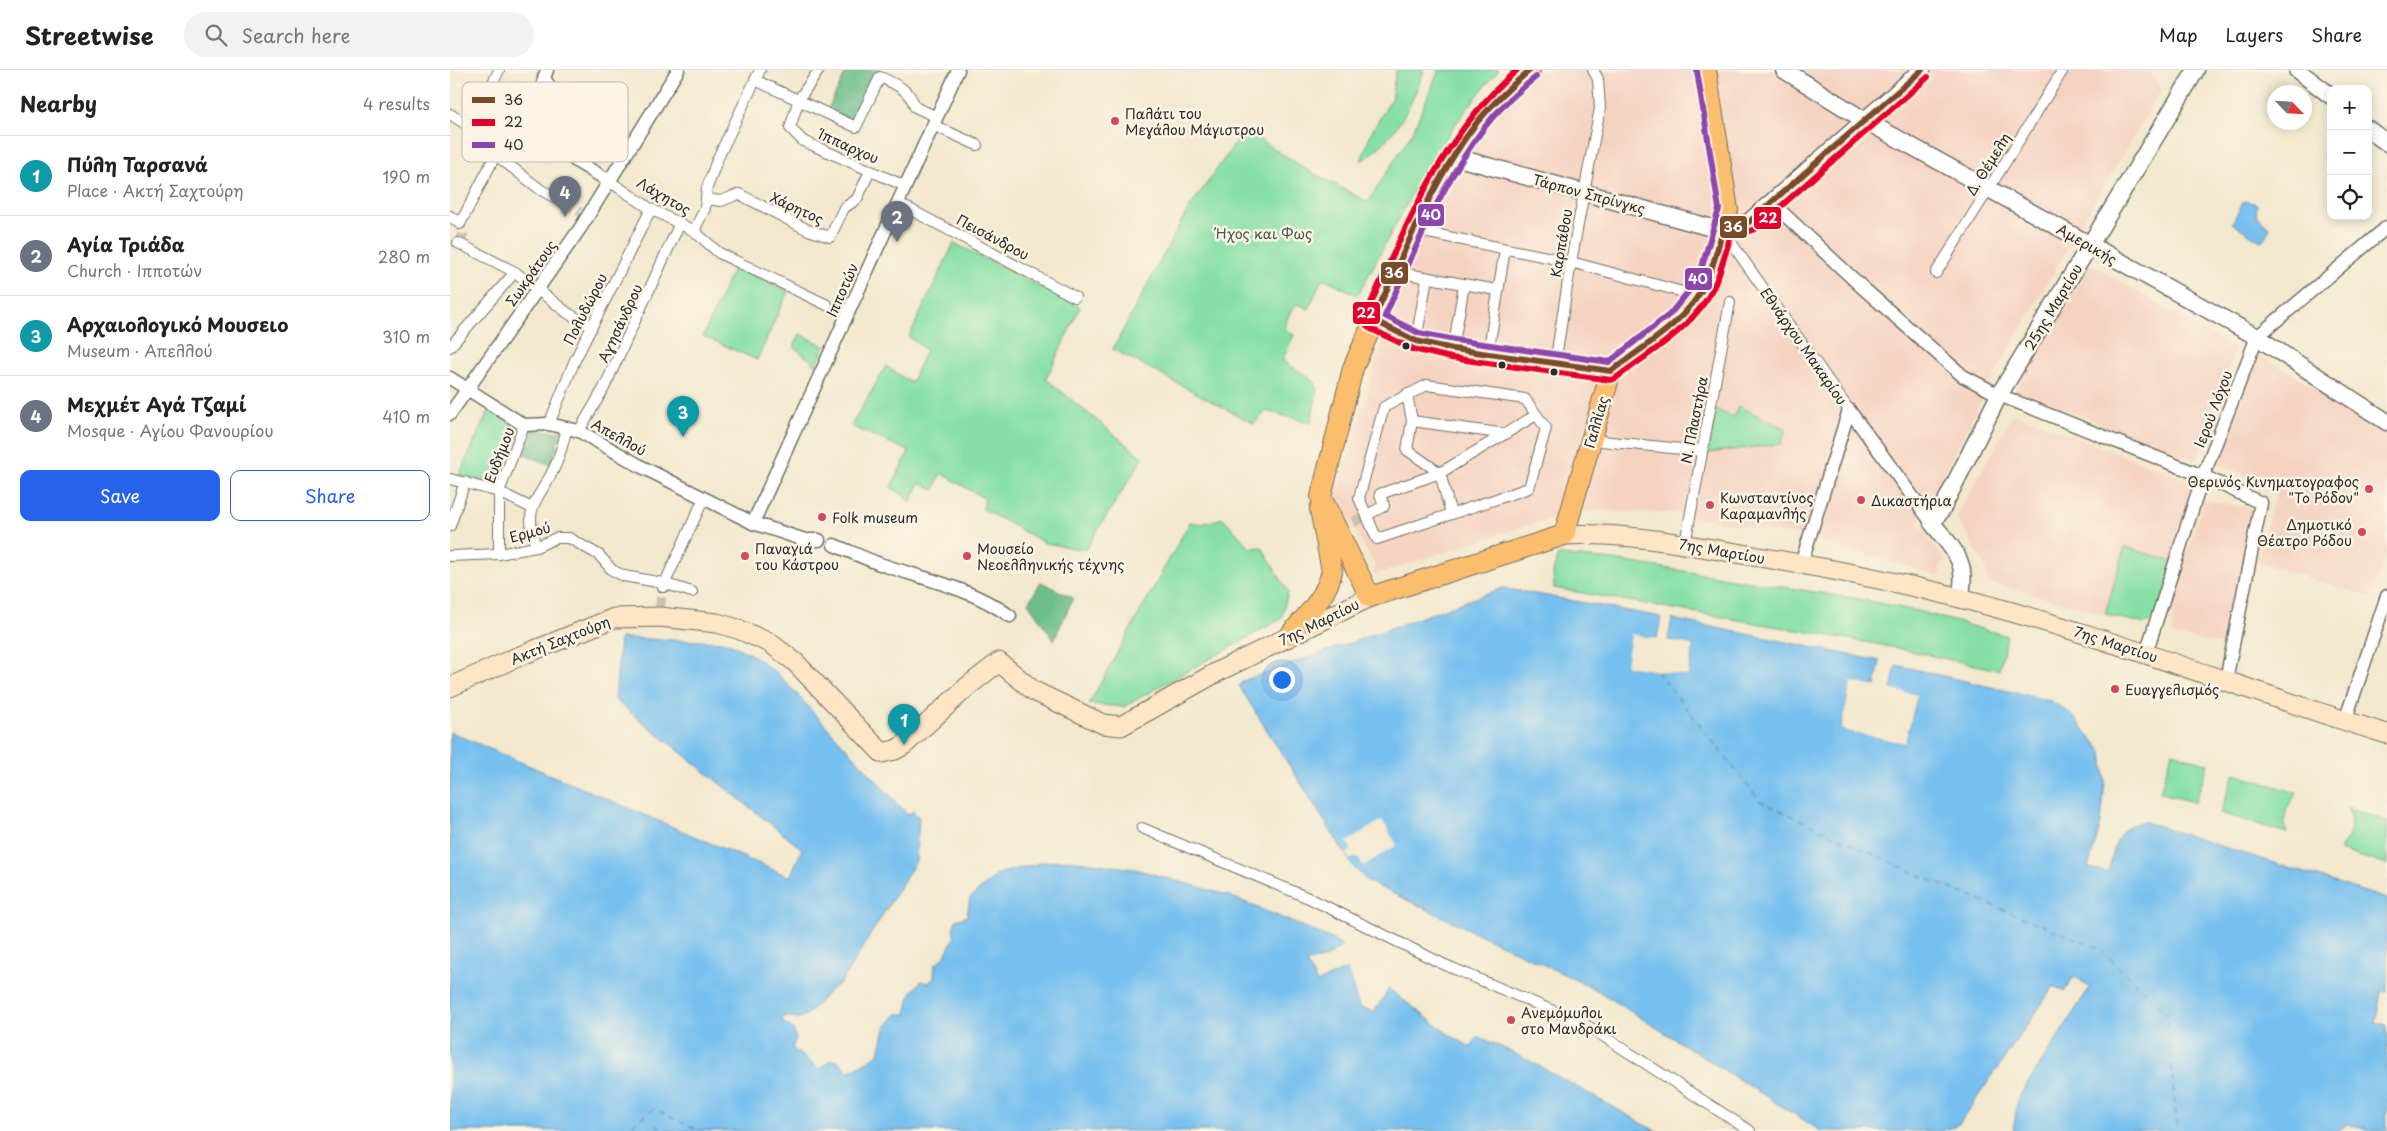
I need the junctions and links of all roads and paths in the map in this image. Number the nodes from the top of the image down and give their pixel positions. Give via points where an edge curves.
1 (499, 70) edge
2 (678, 70) edge
3 (819, 70) edge
4 (958, 70) edge
5 (1530, 70) edge
6 (1592, 70) edge
7 (1706, 70) edge
8 (1784, 70) edge
9 (1922, 70) edge
10 (2063, 70) edge
11 (2196, 70) edge
12 (2297, 70) edge
13 (758, 75) edge
14 (493, 82) edge
15 (2327, 93) edge
16 (798, 99) junction
17 (450, 114) edge
18 (1864, 120) junction
19 (462, 121) edge
20 (935, 121) junction
21 (2369, 130) edge
22 (2387, 143) edge
23 (976, 145) dead end
24 (628, 150) edge
25 (1455, 157) junction
26 (492, 162) edge
27 (511, 162) edge
28 (576, 162) edge
29 (621, 162) edge
30 (870, 171) junction
31 (609, 181) junction
32 (906, 186) junction
33 (1990, 188) junction
34 (1585, 192) junction
35 (706, 199) junction
36 (1771, 202) junction
37 (565, 203) tunnel mouth
38 (898, 203) junction
39 (651, 209) junction
40 (450, 216) edge
41 (680, 223) junction
42 (2387, 227) edge
43 (1414, 230) junction
44 (694, 231) junction
45 (1723, 231) junction
46 (458, 242) dead end
47 (2091, 246) junction
48 (1505, 249) junction
49 (1571, 262) junction
50 (515, 272) junction
51 (1396, 272) junction
52 (1936, 273) dead end
53 (1427, 278) junction
54 (1464, 285) junction
55 (538, 290) junction
56 (1498, 290) junction
57 (1698, 296) junction
58 (1075, 297) dead end
59 (1730, 302) dead end
60 (827, 305) tunnel mouth
61 (1373, 320) junction
62 (592, 326) junction
63 (2257, 337) junction
64 (1416, 341) junction
65 (450, 347) edge
66 (1453, 349) junction
67 (1488, 354) junction
68 (1555, 364) junction
69 (1611, 371) junction
70 (450, 378) edge
71 (468, 391) junction
72 (1408, 395) junction
73 (2000, 395) junction
74 (1849, 410) junction
75 (450, 414) edge
76 (1535, 416) junction
77 (1412, 420) junction
78 (2387, 422) edge
79 (549, 424) junction
80 (524, 425) junction
81 (573, 429) junction
82 (1506, 434) junction
83 (1591, 440) junction
84 (1702, 451) junction
85 (1440, 473) junction
86 (2203, 476) junction
87 (450, 480) edge
88 (466, 482) junction
89 (499, 492) junction
90 (1321, 497) junction
91 (704, 498) junction
92 (532, 508) junction
93 (1450, 512) junction
94 (1369, 514) junction
95 (753, 523) junction
96 (1932, 523) junction
97 (450, 526) edge
98 (1564, 535) junction
99 (819, 540) dead end
100 (1685, 544) junction
101 (834, 545) dead end
102 (536, 547) junction
103 (499, 554) junction
104 (450, 556) edge
105 (1801, 564) junction
106 (663, 585) junction
107 (692, 592) dead end
108 (2387, 596) edge
109 (1370, 597) junction
110 (1960, 598) junction
111 (1010, 616) dead end
112 (1291, 634) junction
113 (2146, 653) junction
114 (2226, 680) junction
115 (450, 688) edge
116 (2344, 721) junction
117 (2387, 734) edge
118 (895, 750) joint
119 (1142, 828) dead end
120 (1750, 1131) edge

1 - 14 street
2 - 24 street, Σωκράτους
3 - 16 street, Ίππαρχου
4 - 20 street, Ιπποτών
5 - 25 main road via 1487,112
6 - 34 street, Καρπάθου via 1598,79 1600,108
7 - 45 main road via 1728,210
8 - 18 street, Αμερικής
9 - 18 street
10 - 33 street, Δ. Θέμελη
11 - 47 street, 25ης Μαρτίου
12 - 15 street
13 - 16 street
13 - 35 street via 717,160
16 - 20 street via 856,127 880,77 902,87 913,98 915,107
16 - 30 street, Ίππαρχου via 790,128 803,141
17 - 19 street
18 - 33 street, Αμερικής
18 - 36 street
20 - 23 street
20 - 32 street, Ιπποτών
21 - 22 street
25 - 34 street, Τάρπον Σπρίνγκς
25 - 43 main road
26 - 40 street via 460,224
27 - 37 street via 541,190
28 - 31 street, Λάχητος
29 - 31 street, Σωκράτους
30 - 32 street, Ίππαρχου
30 - 35 street, Χάρητος via 856,199 844,208 830,237 808,230 739,194 721,201
31 - 39 street, Λάχητος
31 - 55 street, Σωκράτους via 584,214
32 - 38 street, Ιπποτών
33 - 47 street, Αμερικής
33 - 52 street, Δ. Θέμελη
34 - 45 street, Τάρπον Σπρίνγκς
34 - 49 street, Καρπάθου
35 - 44 street
36 - 45 street via 1749,222
36 - 73 street via 1963,376
38 - 58 street, Πεισάνδρου
38 - 95 street, Ιπποτών via 844,313
39 - 41 street, Λάχητος
39 - 62 street, Πολυδώρου
41 - 44 street, Λάχητος
41 - 81 street, Αγησάνδρου via 604,388
42 - 63 street, Ιερού Λόχου
43 - 48 street
43 - 51 main road
44 - 60 street, Λάχητος via 719,253
45 - 57 main road via 1706,284
45 - 74 street, Εθνάρχου Μακαρίου
46 - 50 street
47 - 63 street, Αμερικής
47 - 73 street, 25ης Μαρτίου
48 - 49 street
48 - 56 street
49 - 57 street
49 - 68 street, Καρπάθου
50 - 55 street
50 - 65 street
51 - 53 street
51 - 61 main road
53 - 54 street
53 - 64 street
54 - 56 street
54 - 66 street
55 - 62 street via 569,314
55 - 71 street, Σωκράτους
56 - 67 street
57 - 69 main road via 1676,320
59 - 84 street, Ν. Πλαστήρα
61 - 64 street
61 - 90 main road via 1353,368
62 - 79 street, Πολυδώρου
63 - 78 street, Αμερικής
63 - 86 street, Ιερού Λόχου
64 - 66 street
66 - 67 street
67 - 68 street
68 - 69 street
69 - 83 main road, Γαλλίας
70 - 71 street
71 - 75 street, Σωκράτους
71 - 80 street
72 - 76 street via 1427,385 1526,399
72 - 77 street
72 - 94 street via 1384,407 1359,498
73 - 86 street
73 - 96 street, 25ης Μαρτίου
74 - 96 street, Εθνάρχου Μακαρίου
74 - 105 street
76 - 82 street
76 - 93 street via 1546,428 1529,488
77 - 82 street
77 - 85 street via 1407,450
79 - 80 street, Απελλού
79 - 81 street, Απελλού
80 - 89 street, Ευδήμου
81 - 91 street, Απελλού
81 - 92 street, Αγησάνδρου
82 - 85 street
83 - 84 street
83 - 98 main road, Γαλλίας
84 - 100 street, Ν. Πλαστήρα
85 - 93 street
85 - 94 street via 1380,494 1384,506
86 - 113 street, Ιερού Λόχου
86 - 114 street via 2261,503
87 - 88 street
88 - 89 street
88 - 97 street
89 - 92 street
89 - 103 street, Ευδήμου
90 - 109 main road
90 - 112 main road via 1320,515 1332,571 1323,594
91 - 95 street, Απελλού
91 - 106 street
92 - 102 street via 530,528
93 - 94 street via 1377,538
95 - 99 street, Απελλού via 805,540
96 - 110 street, Εθνάρχου Μακαρίου via 1961,563 1964,580
98 - 100 main road, 7ης Μαρτίου via 1594,534
98 - 109 main road, 7ης Μαρτίου
100 - 105 main road, 7ης Μαρτίου
101 - 111 street via 985,599
102 - 103 street, Ερμού
102 - 106 street, Ερμού via 556,538 569,538 599,555 612,570
103 - 104 street, Ερμού
105 - 110 main road, 7ης Μαρτίου
106 - 107 street, Ερμού
108 - 116 street
109 - 112 main road, 7ης Μαρτίου
110 - 113 main road, 7ης Μαρτίου
112 - 118 main road, 7ης Μαρτίου via 1121,726 1103,724 1034,691 998,662
113 - 114 main road, 7ης Μαρτίου
114 - 116 main road, 7ης Μαρτίου
115 - 118 main road, Ακτή Σαχτούρη via 614,618 660,617 717,623 770,643 795,662 882,753
116 - 117 main road, 7ης Μαρτίου
119 - 120 street via 1311,899 1443,964 1586,1025

